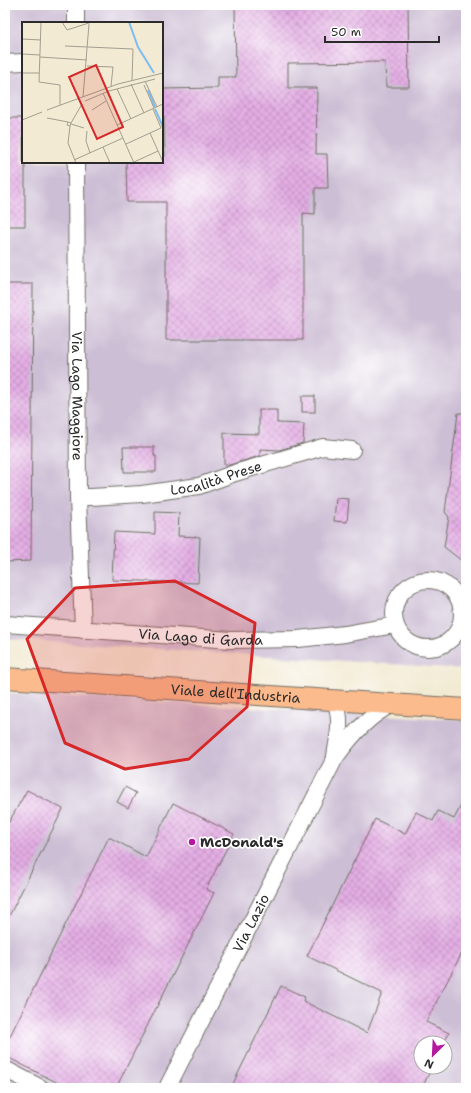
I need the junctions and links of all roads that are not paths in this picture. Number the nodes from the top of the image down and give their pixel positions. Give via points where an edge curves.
1 (76, 5) edge
2 (76, 22) edge
3 (22, 62) edge
4 (5, 63) edge
5 (76, 163) edge
6 (352, 450) dead end
7 (78, 497) junction
8 (463, 598) edge
9 (5, 624) edge
10 (395, 625) junction
11 (83, 630) junction
12 (5, 678) edge
13 (334, 699) junction
14 (393, 704) junction
15 (466, 709) edge
16 (335, 758) junction
17 (5, 1070) edge
18 (41, 1088) edge
19 (167, 1088) edge

1 - 2 street
3 - 4 street
5 - 7 street, Via Lago Maggiore
6 - 7 street, Località Prese via 322,447 199,486 142,494
7 - 11 street, Via Lago Maggiore
8 - 10 street via 436,580 414,582 398,596 394,606
8 - 10 street via 462,621 458,631 442,646 431,649 409,643
9 - 11 street, Via Lago di Garda
10 - 11 street, Via Lago di Garda via 298,639 231,640
12 - 13 main road, Viale dell'Industria
13 - 14 main road, Viale dell'Industria
13 - 16 street via 339,717
14 - 15 main road, Viale dell'Industria
14 - 16 street via 359,728
16 - 19 street, Via Lazio
17 - 18 street

